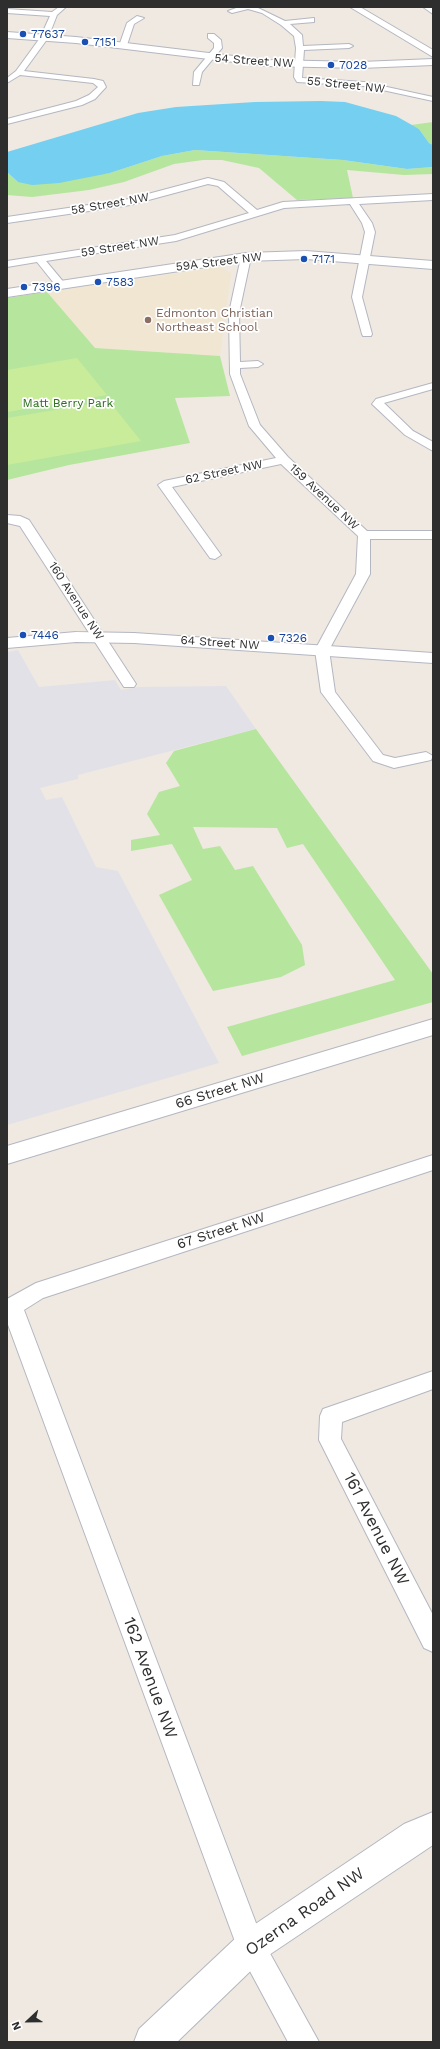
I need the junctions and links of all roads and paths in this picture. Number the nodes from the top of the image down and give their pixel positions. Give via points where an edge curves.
1 (63, 7) edge
2 (248, 7) edge
3 (354, 7) edge
4 (367, 7) edge
5 (426, 7) edge
6 (7, 11) edge
7 (232, 11) dead end
8 (433, 12) edge
9 (54, 14) junction
10 (140, 18) dead end
11 (311, 20) dead end
12 (284, 23) junction
13 (7, 36) edge
14 (211, 36) dead end
15 (44, 38) junction
16 (349, 46) dead end
17 (433, 46) edge
18 (300, 48) junction
19 (125, 49) junction
20 (433, 54) edge
21 (212, 58) junction
22 (433, 59) edge
23 (433, 62) edge
24 (299, 64) junction
25 (377, 64) junction
26 (19, 73) junction
27 (7, 82) edge
28 (196, 83) dead end
29 (401, 85) dead end
30 (391, 89) junction
31 (433, 99) edge
32 (7, 122) edge
33 (433, 198) edge
34 (353, 202) junction
35 (255, 213) junction
36 (7, 220) edge
37 (231, 221) junction
38 (244, 227) dead end
39 (246, 257) junction
40 (364, 258) junction
41 (39, 259) junction
42 (7, 264) edge
43 (433, 266) edge
44 (61, 285) junction
45 (7, 293) edge
46 (367, 334) dead end
47 (258, 364) dead end
48 (235, 365) junction
49 (433, 386) edge
50 (433, 447) edge
51 (284, 460) junction
52 (14, 520) edge
53 (433, 535) edge
54 (364, 536) junction
55 (215, 555) dead end
56 (99, 637) junction
57 (7, 643) edge
58 (322, 650) junction
59 (433, 658) edge
60 (130, 684) dead end
61 (426, 757) dead end
62 (433, 1027) edge
63 (7, 1155) edge
64 (433, 1162) edge
65 (12, 1307) joint
66 (433, 1380) edge
67 (433, 1640) edge
68 (433, 1828) edge
69 (251, 1947) junction
70 (152, 2042) edge
71 (304, 2042) edge

1 - 9 street
2 - 7 street
2 - 12 street
3 - 20 street
4 - 17 street
5 - 8 street
6 - 9 street
9 - 15 street
10 - 19 street via 131,23
11 - 12 street
12 - 18 street via 298,35
13 - 15 street, 54 Street NW
14 - 21 street via 219,46
15 - 19 street, 54 Street NW
15 - 26 street
16 - 18 street
18 - 24 street
19 - 21 street, 54 Street NW
21 - 24 street, 54 Street NW
21 - 28 street via 198,72
22 - 25 street, 54 Street NW
23 - 25 street, 54 Street NW
24 - 25 street, 54 Street NW
24 - 30 street, 55 Street NW via 300,80
26 - 27 street
26 - 32 street via 94,81 102,87 92,97 79,103
29 - 30 street, 55 Street NW
30 - 31 street, 55 Street NW
33 - 34 street, 59 Street NW
34 - 35 street, 59 Street NW via 290,204
34 - 40 street via 370,228
35 - 36 street, 58 Street NW via 221,184 211,181 125,203
35 - 37 street, 59 Street NW
37 - 38 street
37 - 41 street, 59 Street NW via 176,238
39 - 40 street, 59A Street NW via 306,255
39 - 44 street, 59A Street NW
39 - 48 street, 159 Avenue NW via 234,313
40 - 43 street, 59A Street NW
40 - 46 street via 357,297
41 - 42 street, 59 Street NW
41 - 44 street
44 - 45 street, 59A Street NW
47 - 48 street
48 - 51 street, 159 Avenue NW via 235,374 255,426
49 - 50 street via 380,401 378,404 409,433
51 - 54 street, 159 Avenue NW
51 - 55 street, 62 Street NW via 164,485
52 - 56 street, 160 Avenue NW via 25,523
53 - 54 street
54 - 58 street, 159 Avenue NW via 363,574
56 - 57 street, 64 Street NW
56 - 58 street, 64 Street NW
56 - 60 street, 160 Avenue NW
58 - 59 street, 64 Street NW
58 - 61 street via 328,692 378,758 394,764
62 - 63 street, 66 Street NW
64 - 65 street, 67 Street NW via 36,1292
65 - 69 street, 162 Avenue NW
66 - 67 street, 161 Avenue NW via 330,1416 330,1440
68 - 69 street, Ozerna Road NW via 416,1836
69 - 70 street, Ozerna Road NW
69 - 71 street, 162 Avenue NW

